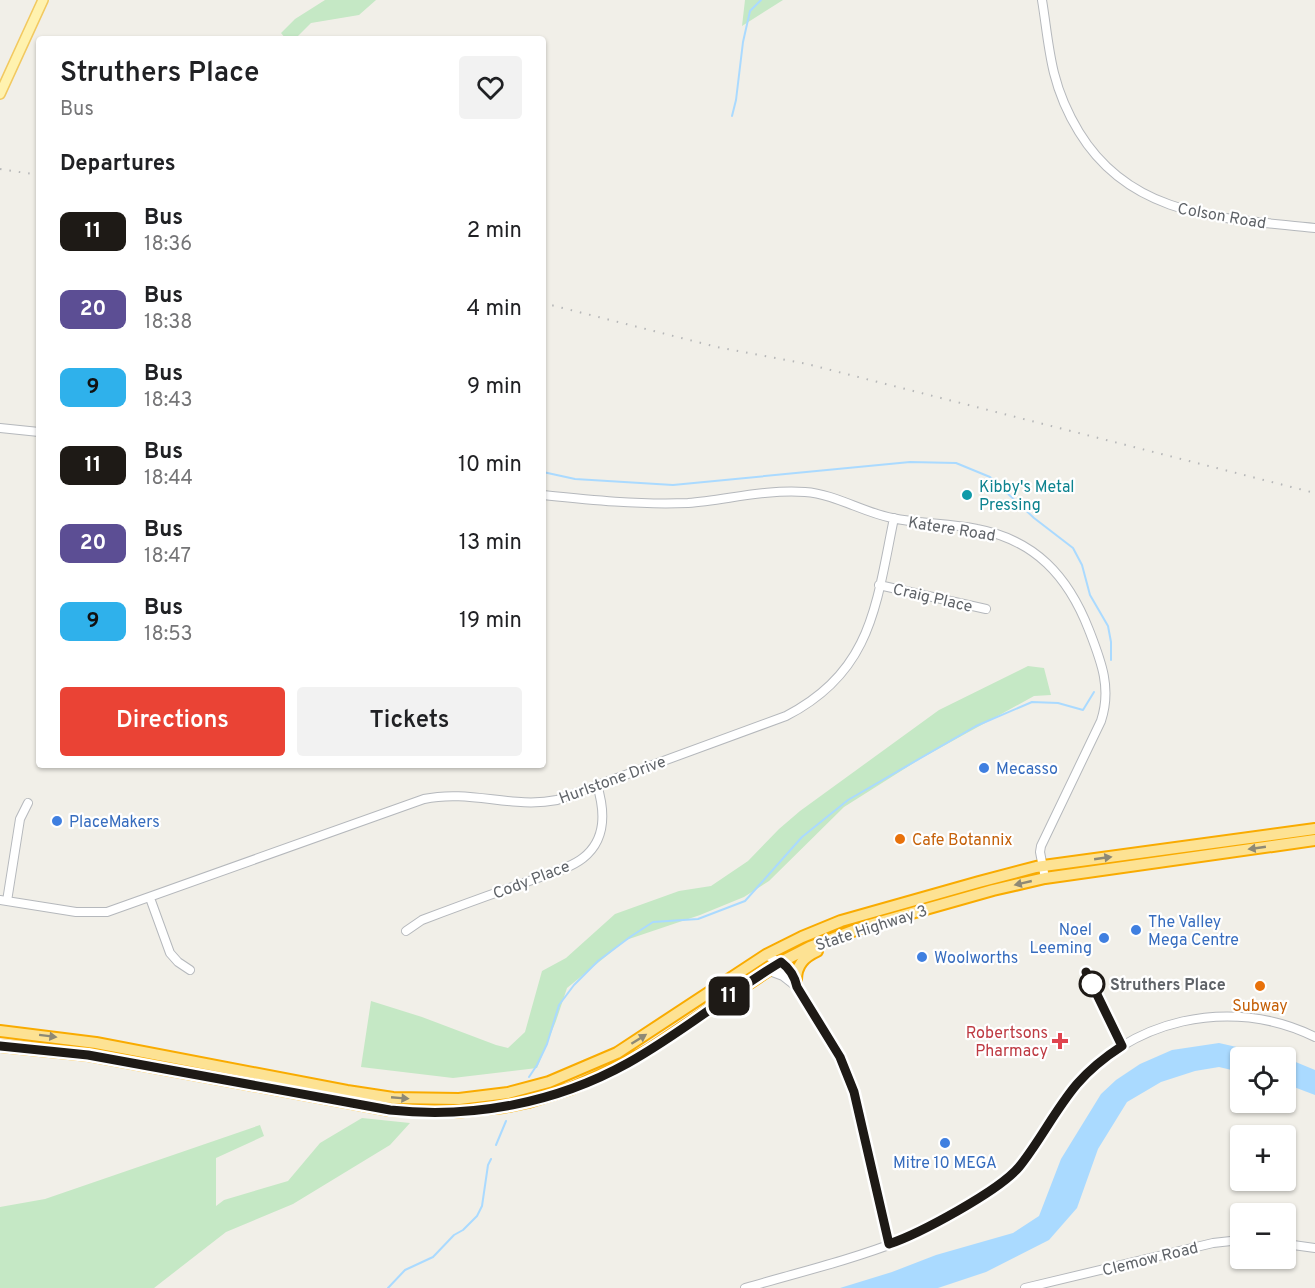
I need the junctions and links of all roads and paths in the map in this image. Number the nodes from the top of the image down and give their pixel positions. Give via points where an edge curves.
1 (43, 0) edge
2 (1042, 0) edge
3 (0, 94) edge
4 (1315, 228) edge
5 (0, 428) edge
6 (36, 432) edge
7 (546, 495) edge
8 (894, 518) junction
9 (879, 585) junction
10 (986, 609) dead end
11 (597, 785) junction
12 (28, 803) dead end
13 (1315, 829) edge
14 (1315, 840) edge
15 (1201, 844) junction
16 (1203, 856) junction
17 (1042, 867) junction
18 (1045, 878) junction
19 (150, 898) junction
20 (4, 900) edge
21 (859, 928) junction
22 (406, 931) dead end
23 (766, 955) junction
24 (781, 962) junction
25 (190, 970) dead end
26 (767, 970) junction
27 (1086, 972) dead end
28 (796, 984) junction
29 (0, 1031) edge
30 (1315, 1037) edge
31 (0, 1046) edge
32 (1122, 1046) junction
33 (1230, 1241) edge
34 (889, 1244) junction
35 (1296, 1245) edge
36 (1315, 1248) edge
37 (745, 1288) edge
38 (1025, 1288) edge

1 - 3 main road
2 - 4 street, Colson Road via 1061,94 1087,145 1116,176 1154,200 1188,211
5 - 6 street
7 - 8 street, Katere Road via 643,504 808,492
8 - 9 street, Hurlstone Drive
8 - 17 street, Katere Road via 976,529 1028,548 1062,579 1086,621 1106,679 1105,705 1098,728 1041,846
9 - 10 street, Craig Place
9 - 11 street, Hurlstone Drive via 867,630 854,659 807,705
11 - 19 street, Hurlstone Drive via 542,803 448,795 424,799
11 - 22 street, Cody Place via 603,808 602,827 584,858 422,920
12 - 20 street via 20,819
13 - 15 highway, State Highway 3
14 -> 16 highway, State Highway 3
15 - 16 highway
17 -> 15 highway, State Highway 3
16 - 18 highway, State Highway 3
17 - 18 street, Katere Road
17 - 23 highway, State Highway 3 via 874,910 816,930
18 -> 21 highway, State Highway 3
19 - 20 street, Hurlstone Drive via 97,913
19 - 25 street via 170,953
21 - 24 highway, State Highway 3
21 - 28 highway via 804,958
23 - 24 street
29 -> 23 highway, State Highway 3 via 96,1043 367,1094 417,1100 459,1099 528,1089 617,1053
24 - 26 highway, State Highway 3
24 - 28 street
26 - 28 street
26 - 31 highway, State Highway 3 via 679,1031 611,1071 546,1097 478,1110 390,1110 105,1058
27 - 32 street
28 - 34 street via 840,1057 854,1092
30 - 32 street via 1270,1021 1220,1016 1172,1024
32 - 34 street via 1077,1083 1012,1174 917,1233
33 - 38 street, Clemow Road
34 - 37 street
35 - 36 street

